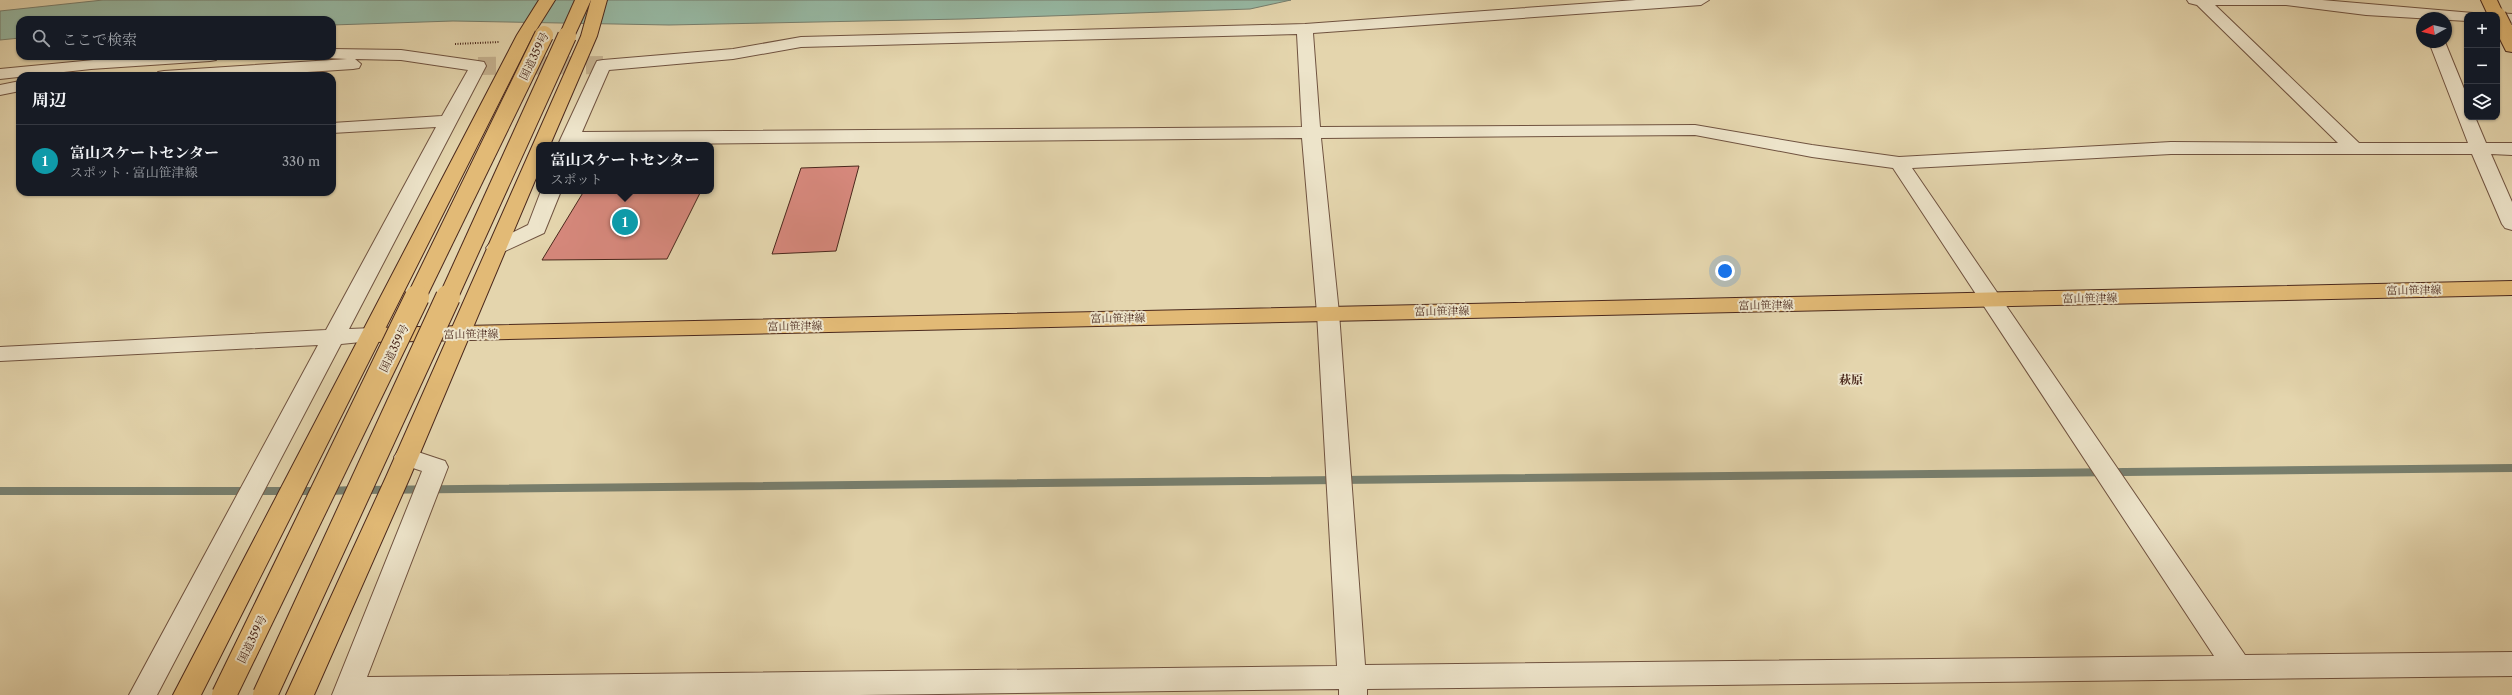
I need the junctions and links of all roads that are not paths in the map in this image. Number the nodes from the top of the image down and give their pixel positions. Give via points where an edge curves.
1 (547, 0) edge
2 (561, 0) edge
3 (583, 0) edge
4 (599, 0) edge
5 (1701, 0) edge
6 (2194, 0) edge
7 (2201, 0) edge
8 (2283, 0) edge
9 (2462, 0) edge
10 (2489, 0) edge
11 (2466, 12) edge
12 (2416, 15) edge
13 (2452, 16) edge
14 (2464, 16) edge
15 (2501, 19) edge
16 (1305, 30) junction
17 (2512, 47) edge
18 (2439, 48) edge
19 (336, 54) edge
20 (150, 60) edge
21 (16, 72) edge
22 (18, 72) edge
23 (226, 72) edge
24 (0, 74) edge
25 (473, 74) junction
26 (16, 87) edge
27 (0, 90) edge
28 (448, 121) junction
29 (336, 128) edge
30 (1311, 134) junction
31 (568, 141) edge
32 (542, 142) edge
33 (2355, 149) junction
34 (2479, 149) junction
35 (2512, 149) edge
36 (536, 156) edge
37 (1899, 163) junction
38 (550, 194) edge
39 (2512, 224) edge
40 (496, 248) junction
41 (2512, 288) edge
42 (1991, 300) junction
43 (1328, 314) junction
44 (459, 334) junction
45 (373, 335) junction
46 (334, 337) junction
47 (0, 354) edge
48 (402, 467) junction
49 (2512, 664) edge
50 (2237, 667) junction
51 (1352, 686) edge
52 (348, 692) edge
53 (143, 695) edge
54 (187, 695) edge
55 (224, 695) edge
56 (265, 695) edge
57 (300, 695) edge

1 - 45 main road via 525,35
2 - 55 main road, 国道359号, bridge
3 - 56 main road, 国道359号, bridge via 342,532
4 - 32 main road via 589,36
5 - 16 street
6 - 7 street
7 - 8 street
7 - 33 street
8 - 12 street
9 - 11 street
10 - 15 main road
13 - 14 street
15 - 17 main road
16 - 30 street
16 - 31 street via 801,42 733,54 603,65
18 - 34 street
19 - 25 street via 401,55 478,66
20 - 22 street
21 - 24 street
23 - 25 street via 381,62
25 - 28 street
26 - 27 street
28 - 29 street
28 - 46 street
30 - 31 street
30 - 37 street via 1695,130 1812,151
30 - 43 street
33 - 34 street
33 - 37 street via 2171,148
34 - 35 street
34 - 39 street
36 - 40 main road
37 - 42 street
38 - 40 street via 537,229
40 - 44 main road
41 - 42 main road, 富山笹津線
42 - 43 main road, 富山笹津線
42 - 50 street
43 - 44 main road, 富山笹津線
43 - 51 street
44 - 45 main road, 富山笹津線
44 - 48 main road
45 - 46 street
45 - 54 main road
46 - 47 street
46 - 53 street
48 - 52 street via 436,467
48 - 57 main road
49 - 50 street
50 - 51 street
51 - 52 street

